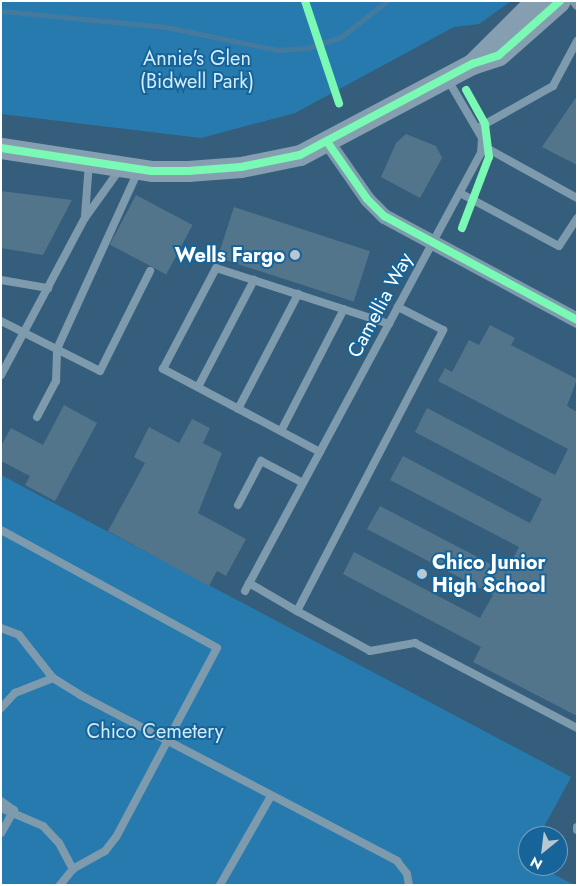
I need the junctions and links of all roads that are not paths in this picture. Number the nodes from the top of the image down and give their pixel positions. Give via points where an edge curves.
1 (535, 1) edge
2 (560, 1) edge
3 (573, 1) edge
4 (577, 6) edge
5 (577, 41) edge
6 (472, 64) junction
7 (447, 77) junction
8 (478, 128) junction
9 (328, 143) junction
10 (483, 146) junction
11 (1, 148) edge
12 (90, 162) junction
13 (131, 167) junction
14 (460, 194) junction
15 (577, 198) edge
16 (85, 218) junction
17 (577, 218) edge
18 (432, 244) junction
19 (150, 271) dead end
20 (1, 280) edge
21 (254, 280) junction
22 (48, 288) junction
23 (298, 294) junction
24 (398, 307) junction
25 (344, 309) junction
26 (577, 320) edge
27 (1, 321) edge
28 (389, 324) junction
29 (24, 332) junction
30 (56, 349) junction
31 (1, 374) edge
32 (198, 387) junction
33 (238, 408) junction
34 (37, 416) dead end
35 (281, 431) junction
36 (320, 452) junction
37 (303, 483) junction
38 (238, 505) dead end
39 (1, 530) edge
40 (296, 611) junction
41 (1, 628) edge
42 (53, 678) junction
43 (1, 708) edge
44 (577, 728) edge
45 (172, 740) junction
46 (271, 796) junction
47 (1, 801) edge
48 (1, 808) edge
49 (14, 810) junction
50 (1, 833) edge
51 (73, 869) junction
52 (60, 885) edge
53 (220, 885) edge
54 (409, 885) edge

1 - 6 street
2 - 6 street via 499,55
3 - 4 lane
5 - 8 lane via 552,86
6 - 7 street
7 - 8 lane
7 - 9 street
8 - 10 lane
9 - 13 street via 300,155 241,168
9 - 18 street via 375,208
10 - 14 lane, Camellia Way
10 - 15 lane
11 - 12 street
12 - 13 street
12 - 16 lane
13 - 16 lane
13 - 30 lane via 104,254
14 - 17 lane via 559,246
14 - 18 lane, Camellia Way
16 - 22 lane
18 - 24 lane, Camellia Way
18 - 26 street
19 - 30 lane via 100,371
20 - 22 lane
21 - 23 lane
21 - 32 lane
21 - 32 lane via 216,268 164,369
22 - 29 lane
23 - 25 lane
23 - 33 lane
24 - 28 lane, Camellia Way
24 - 40 lane via 443,330
25 - 28 lane
25 - 35 lane
27 - 29 lane
28 - 36 lane, Camellia Way
29 - 30 lane
29 - 31 lane
30 - 34 lane via 56,381
32 - 33 lane
33 - 35 lane
35 - 36 lane
36 - 37 lane, Camellia Way
37 - 38 lane via 261,461
37 - 40 lane, Camellia Way via 247,587
39 - 45 lane via 217,648
40 - 44 lane via 370,651 415,643
41 - 42 lane via 19,635
42 - 43 lane via 15,693
42 - 45 lane
45 - 46 lane
45 - 51 lane via 105,851
46 - 53 lane
46 - 54 lane via 396,861 407,874
47 - 49 lane
48 - 49 lane
49 - 50 lane
49 - 51 lane via 43,826 59,843
51 - 52 lane

